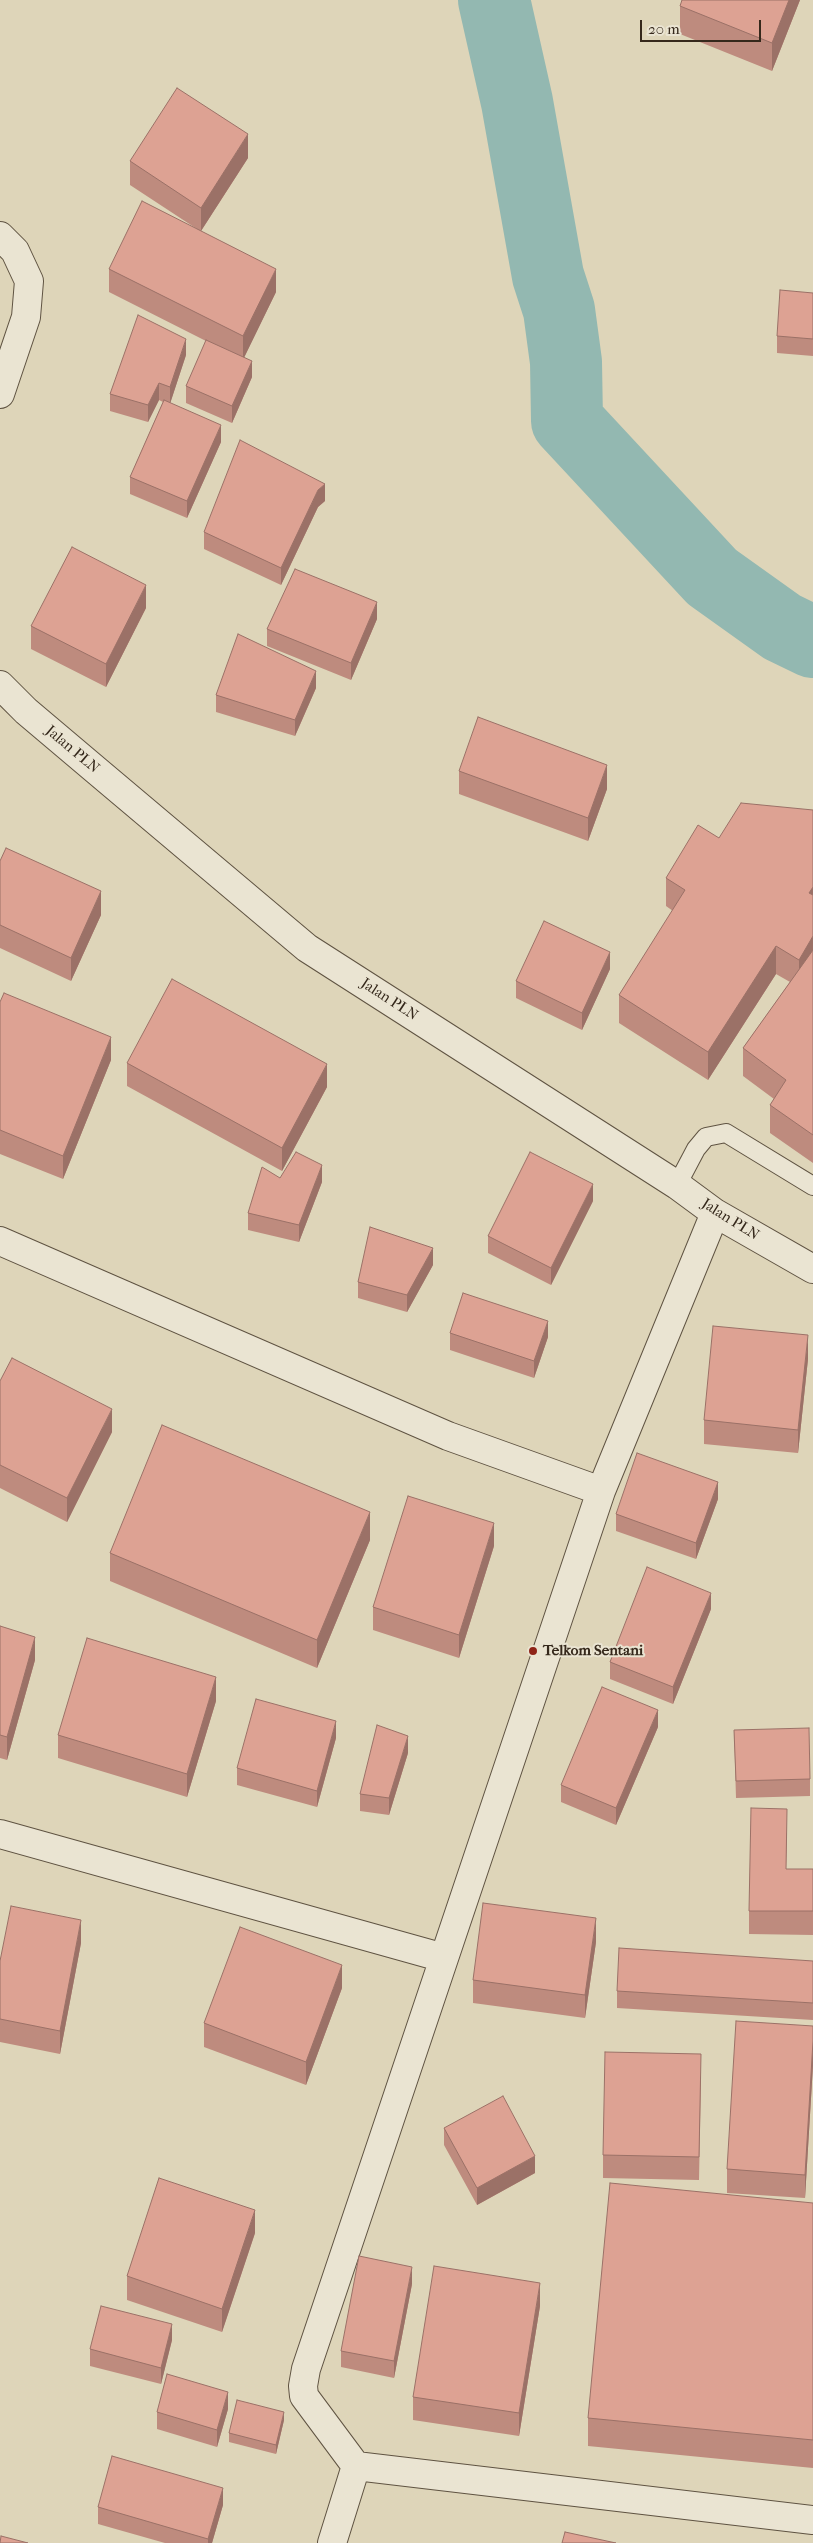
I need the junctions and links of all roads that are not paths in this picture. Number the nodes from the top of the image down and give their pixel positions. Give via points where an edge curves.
1 (0, 236) edge
2 (0, 394) edge
3 (0, 685) edge
4 (677, 1185) junction
5 (813, 1186) edge
6 (715, 1213) junction
7 (0, 1241) edge
8 (813, 1269) edge
9 (601, 1491) junction
10 (0, 1834) edge
11 (444, 1958) junction
12 (356, 2466) junction
13 (813, 2520) edge
14 (332, 2543) edge

1 - 2 street via 15,250 29,281 26,317
3 - 4 street, Jalan PLN via 68,747 307,948
4 - 5 lane via 706,1137 726,1133
4 - 6 street, Jalan PLN
6 - 8 street, Jalan PLN
6 - 9 street
7 - 9 street via 448,1436
9 - 11 street
10 - 11 street
11 - 12 street via 303,2386 304,2396
12 - 13 street
12 - 14 street

